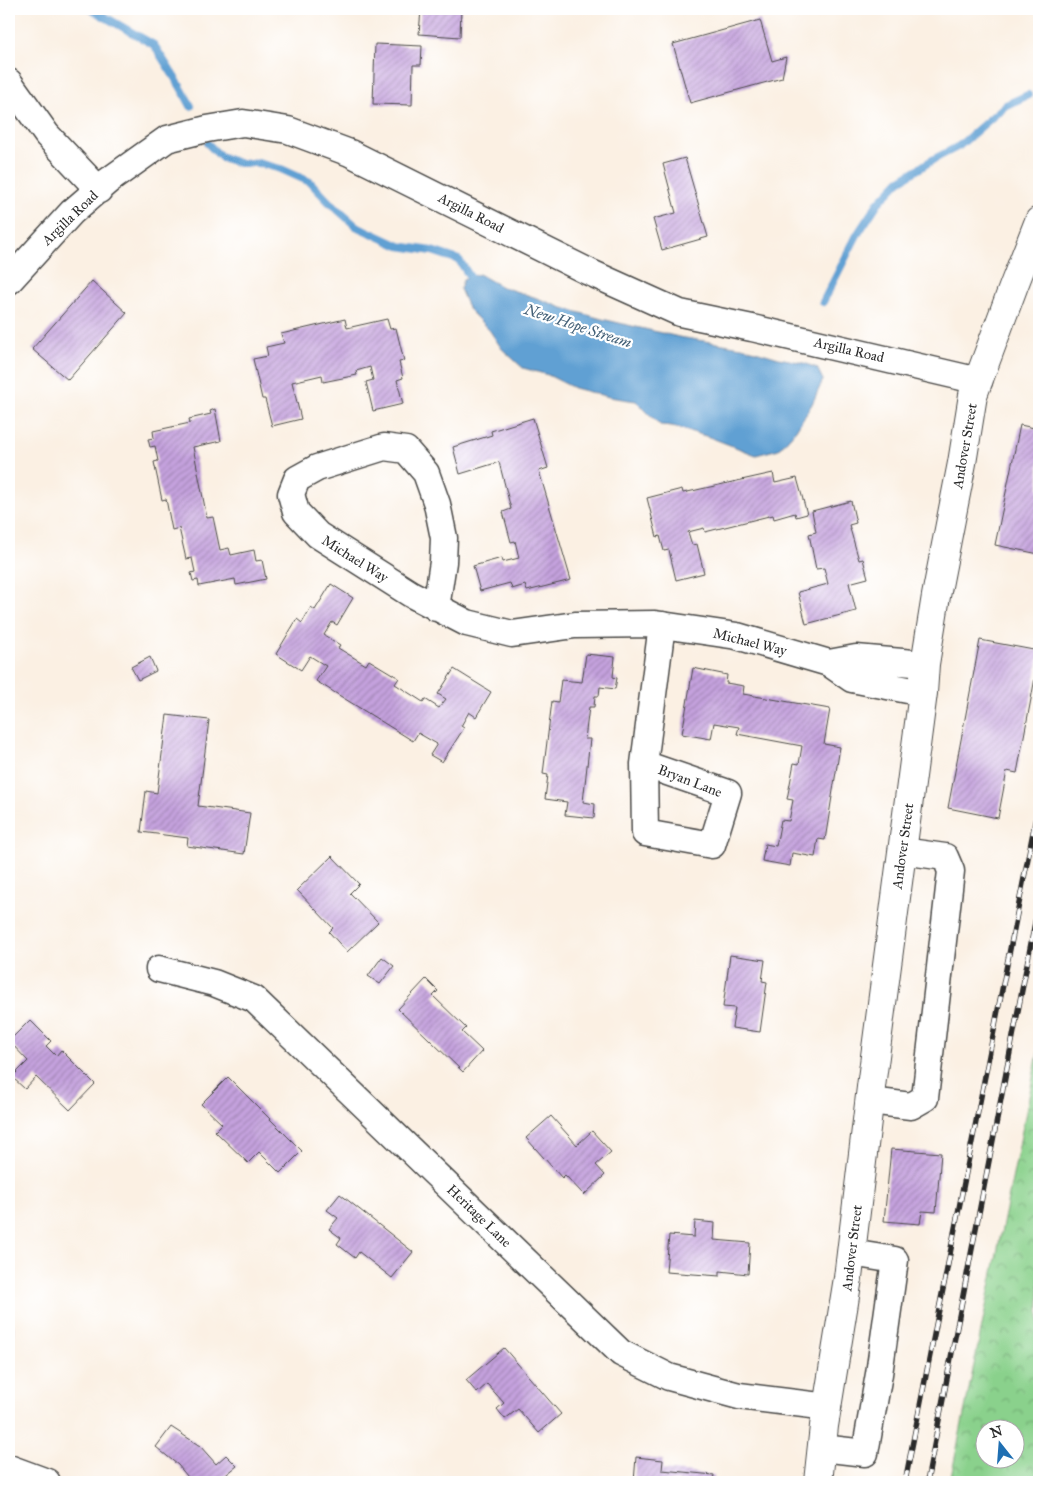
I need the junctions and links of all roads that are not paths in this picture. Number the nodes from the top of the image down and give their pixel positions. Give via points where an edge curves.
1 (9, 82) edge
2 (98, 190) junction
3 (1039, 222) edge
4 (9, 281) edge
5 (979, 381) junction
6 (436, 608) junction
7 (662, 625) junction
8 (829, 663) junction
9 (925, 664) junction
10 (923, 693) junction
11 (644, 764) dead end
12 (902, 851) junction
13 (159, 969) dead end
14 (870, 1101) junction
15 (852, 1253) junction
16 (828, 1407) junction
17 (822, 1448) junction
18 (9, 1468) edge
19 (47, 1482) edge
20 (818, 1482) edge

1 - 2 street via 47,135
2 - 4 street, Argilla Road via 72,212
2 - 5 street, Argilla Road via 168,139 243,123 288,130 350,153 589,272 680,313
3 - 5 main road, Andover Street
5 - 9 main road, Andover Street via 973,395
6 - 6 street, Michael Way via 444,538 426,473 406,450 384,447 317,468 297,479 290,494 296,512 318,535
6 - 7 street, Michael Way via 467,623 512,634 575,625
7 - 8 street, Michael Way via 737,636
7 - 11 street, Bryan Lane
8 - 9 street, Michael Way via 856,658
8 - 10 street, Michael Way via 852,679
9 - 10 main road, Andover Street
10 - 12 main road, Andover Street
12 - 14 main road, Andover Street
12 - 14 street via 945,857 952,871 925,1098 911,1106
13 - 16 street, Heritage Lane via 214,983 254,999 621,1353 669,1376 739,1396
14 - 15 main road, Andover Street
15 - 16 main road, Andover Street
15 - 17 street via 895,1260 879,1374 865,1454
16 - 17 main road, Andover Street
17 - 20 main road, Andover Street
18 - 19 street

